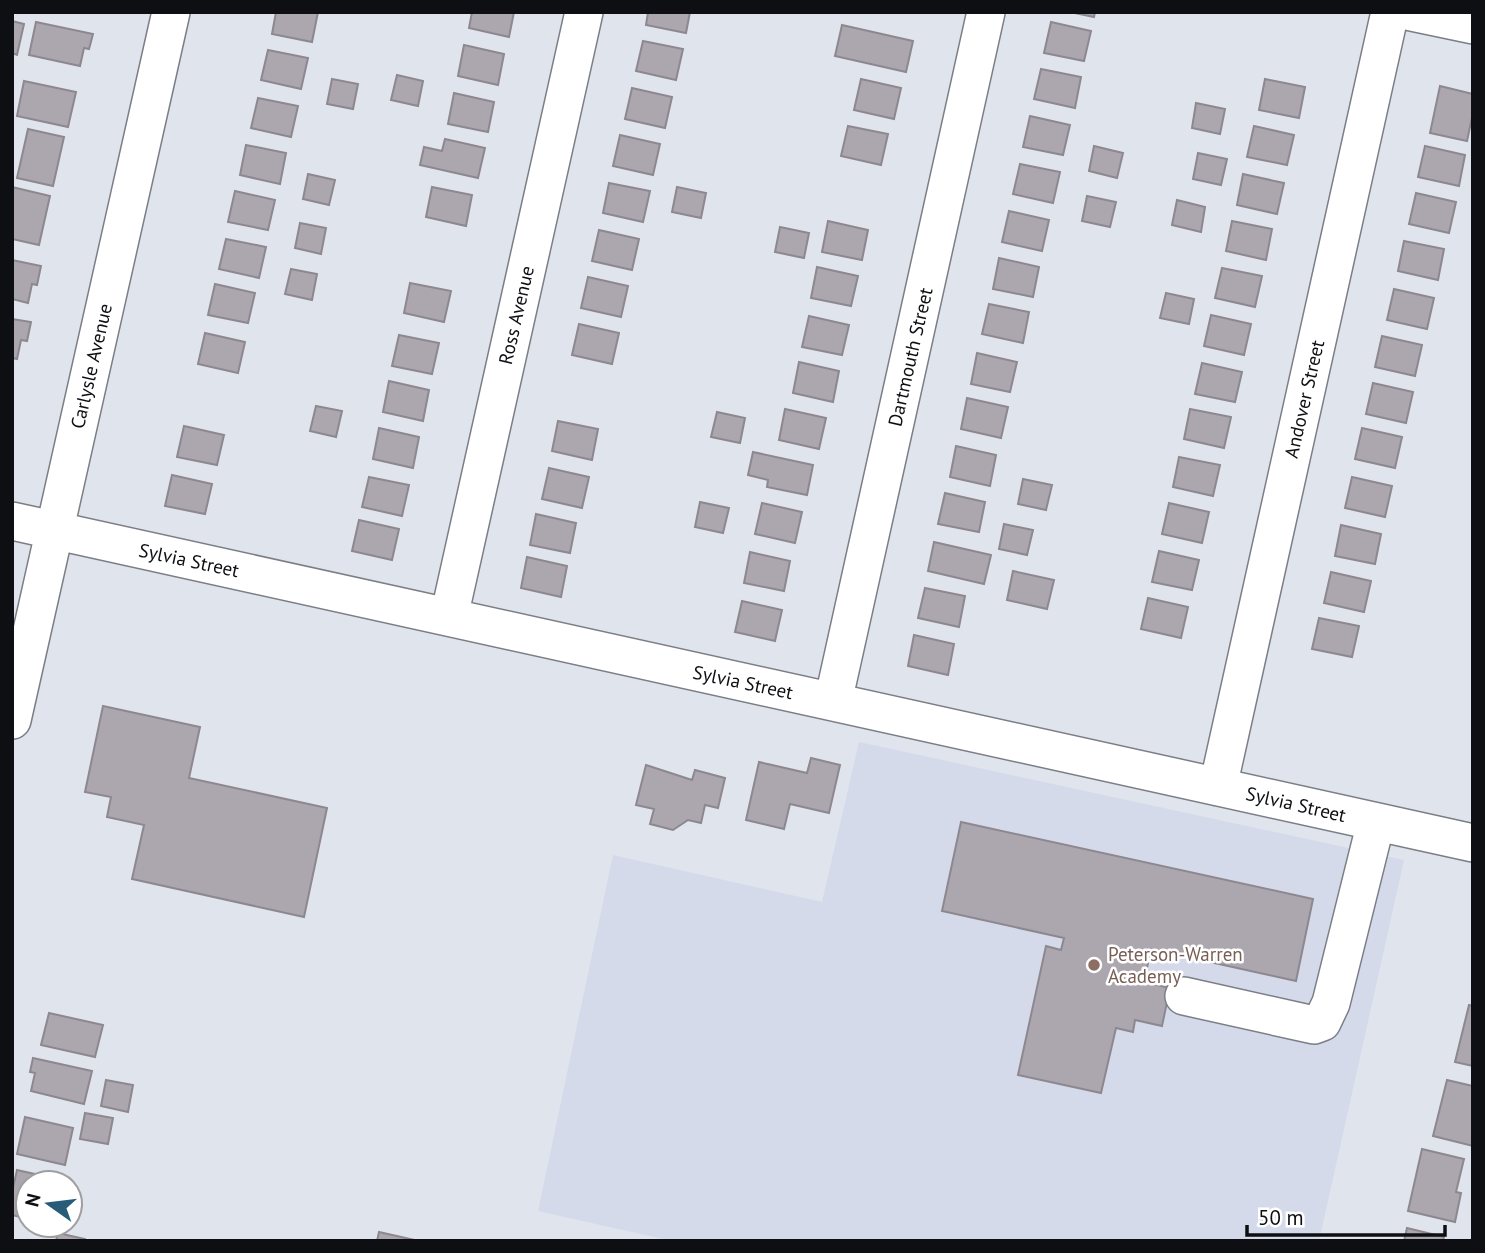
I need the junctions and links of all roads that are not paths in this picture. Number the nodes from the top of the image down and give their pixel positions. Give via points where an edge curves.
1 (171, 12) edge
2 (583, 12) edge
3 (986, 12) edge
4 (1390, 12) edge
5 (1411, 12) edge
6 (1473, 25) edge
7 (12, 522) edge
8 (54, 531) junction
9 (449, 617) junction
10 (833, 702) junction
11 (12, 720) edge
12 (1218, 787) junction
13 (1376, 822) junction
14 (1473, 843) edge
15 (1184, 996) dead end

1 - 8 street, Carlysle Avenue
2 - 9 street, Ross Avenue
3 - 10 street, Dartmouth Street
4 - 12 street, Andover Street
5 - 6 street
7 - 8 street, Sylvia Street
8 - 9 street, Sylvia Street
8 - 11 street, Carlysle Avenue
9 - 10 street, Sylvia Street
10 - 12 street, Sylvia Street
12 - 13 street, Sylvia Street
13 - 14 street, Sylvia Street
13 - 15 street via 1331,1003 1322,1022 1314,1025

